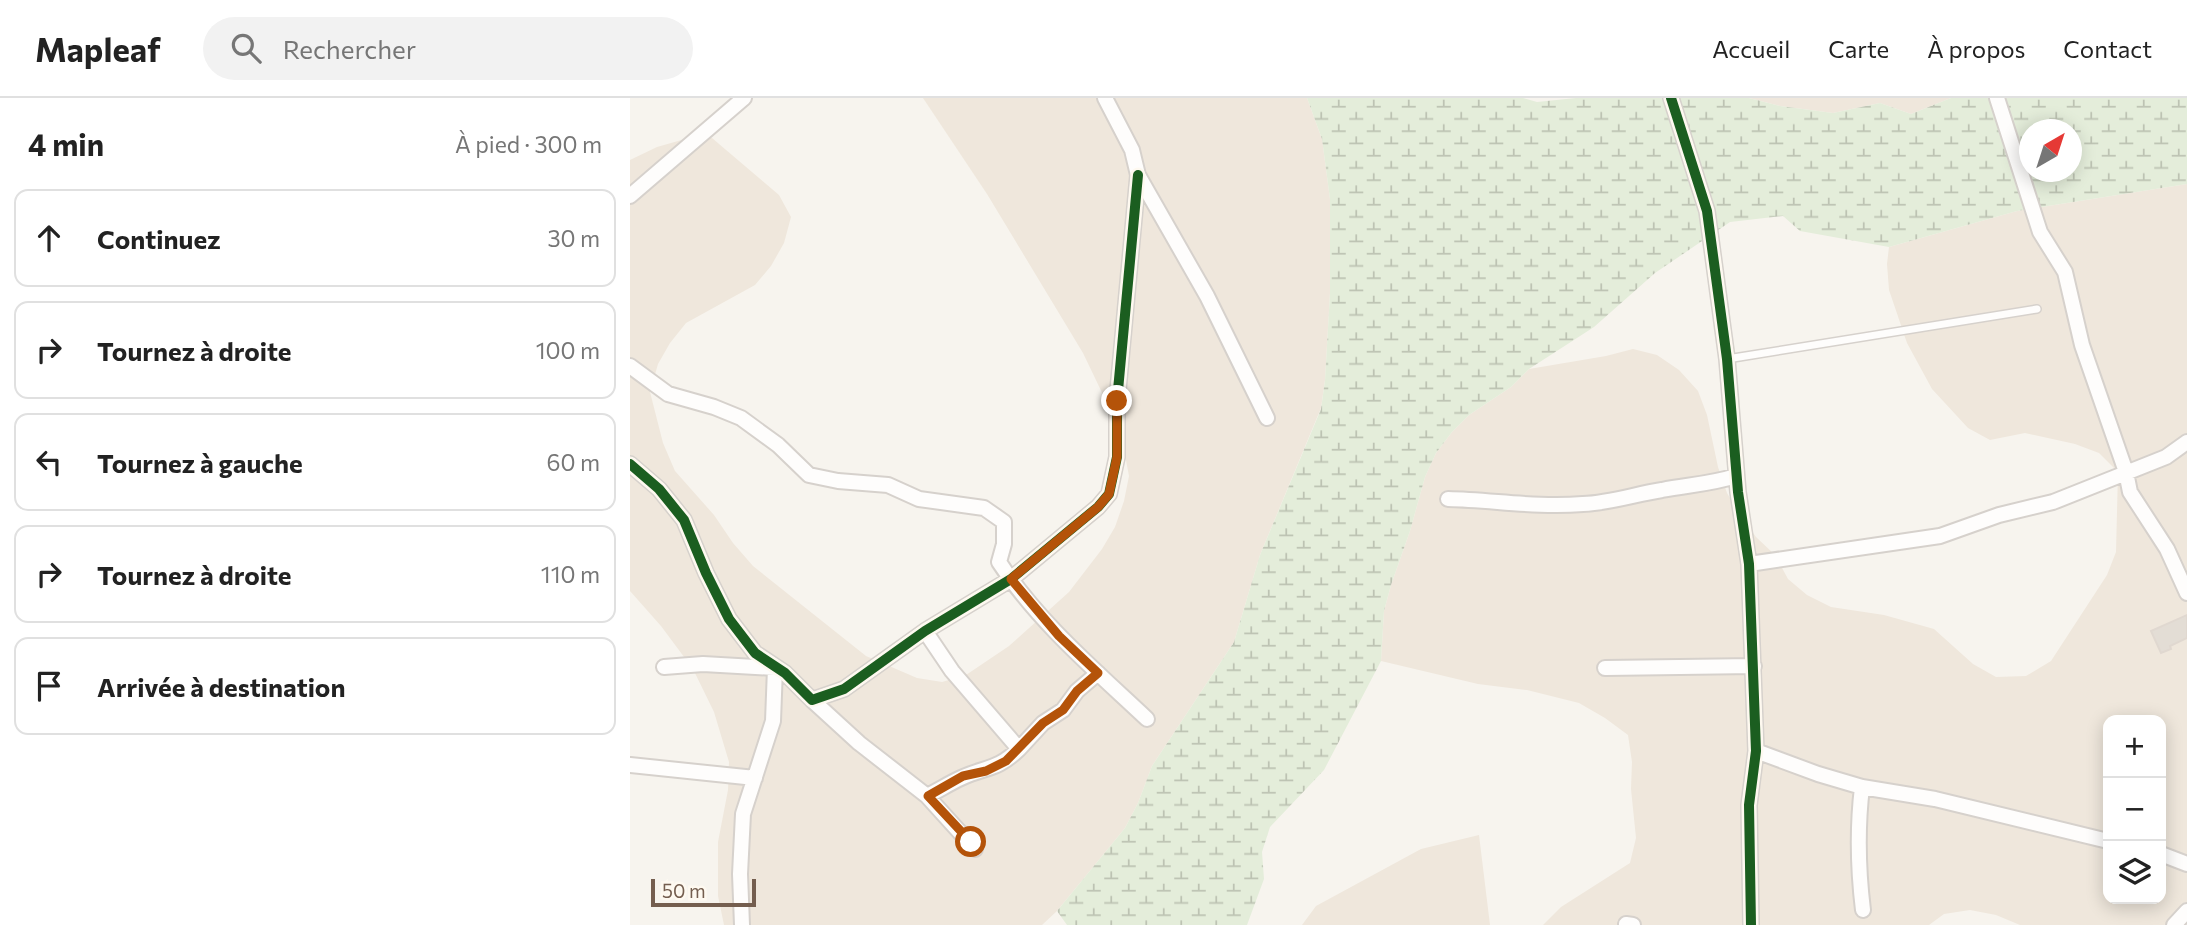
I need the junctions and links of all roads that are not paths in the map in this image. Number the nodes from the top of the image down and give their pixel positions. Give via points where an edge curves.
1 (744, 98) edge
2 (1105, 98) edge
3 (1671, 98) edge
4 (1997, 98) edge
5 (1138, 175) junction
6 (630, 196) edge
7 (2037, 309) dead end
8 (1727, 359) junction
9 (630, 366) edge
10 (1267, 418) dead end
11 (2187, 442) edge
12 (630, 464) edge
13 (2126, 472) junction
14 (1737, 476) junction
15 (1448, 499) dead end
16 (1749, 564) junction
17 (1011, 579) junction
18 (2187, 593) edge
19 (925, 631) junction
20 (1754, 666) junction
21 (664, 667) dead end
22 (775, 668) junction
23 (1605, 668) dead end
24 (1098, 673) junction
25 (812, 700) junction
26 (1147, 719) dead end
27 (1019, 749) junction
28 (1756, 751) junction
29 (630, 765) edge
30 (755, 778) junction
31 (1862, 787) junction
32 (928, 796) junction
33 (2103, 840) edge
34 (975, 849) dead end
35 (2166, 856) edge
36 (2187, 864) edge
37 (1863, 910) dead end
38 (2187, 911) edge
39 (745, 923) edge
40 (1626, 924) edge
41 (1633, 925) edge
42 (1751, 925) edge
43 (2174, 925) edge

1 - 6 street
2 - 5 street via 1132,150
3 - 8 street via 1707,211
4 - 13 street via 2039,232 2065,272 2082,345
5 - 10 street via 1207,296
5 - 17 street via 1117,401 1117,457 1109,494
7 - 8 lane
8 - 14 street
9 - 17 street via 668,394 741,418 809,475 888,485 919,499 984,508 1004,522 999,562
11 - 13 street via 2166,457
12 - 22 street via 659,489 684,520 729,619 755,653
13 - 16 street via 2053,502 1940,536
13 - 18 street via 2130,492
14 - 15 street via 1709,485 1583,504
14 - 16 street
16 - 20 street
17 - 19 street
17 - 24 street
19 - 25 street via 844,689
19 - 27 street via 952,671
20 - 23 street
20 - 28 street
21 - 22 street
22 - 25 street
22 - 30 street via 773,721
24 - 26 street
24 - 27 street
25 - 32 street
27 - 32 street via 1006,761 963,776
28 - 31 street
28 - 42 street via 1749,804
29 - 30 street
30 - 39 street via 743,814 740,874
31 - 33 street via 1935,799
31 - 37 street via 1858,853
32 - 34 street
35 - 36 street
38 - 43 street
40 - 41 street

